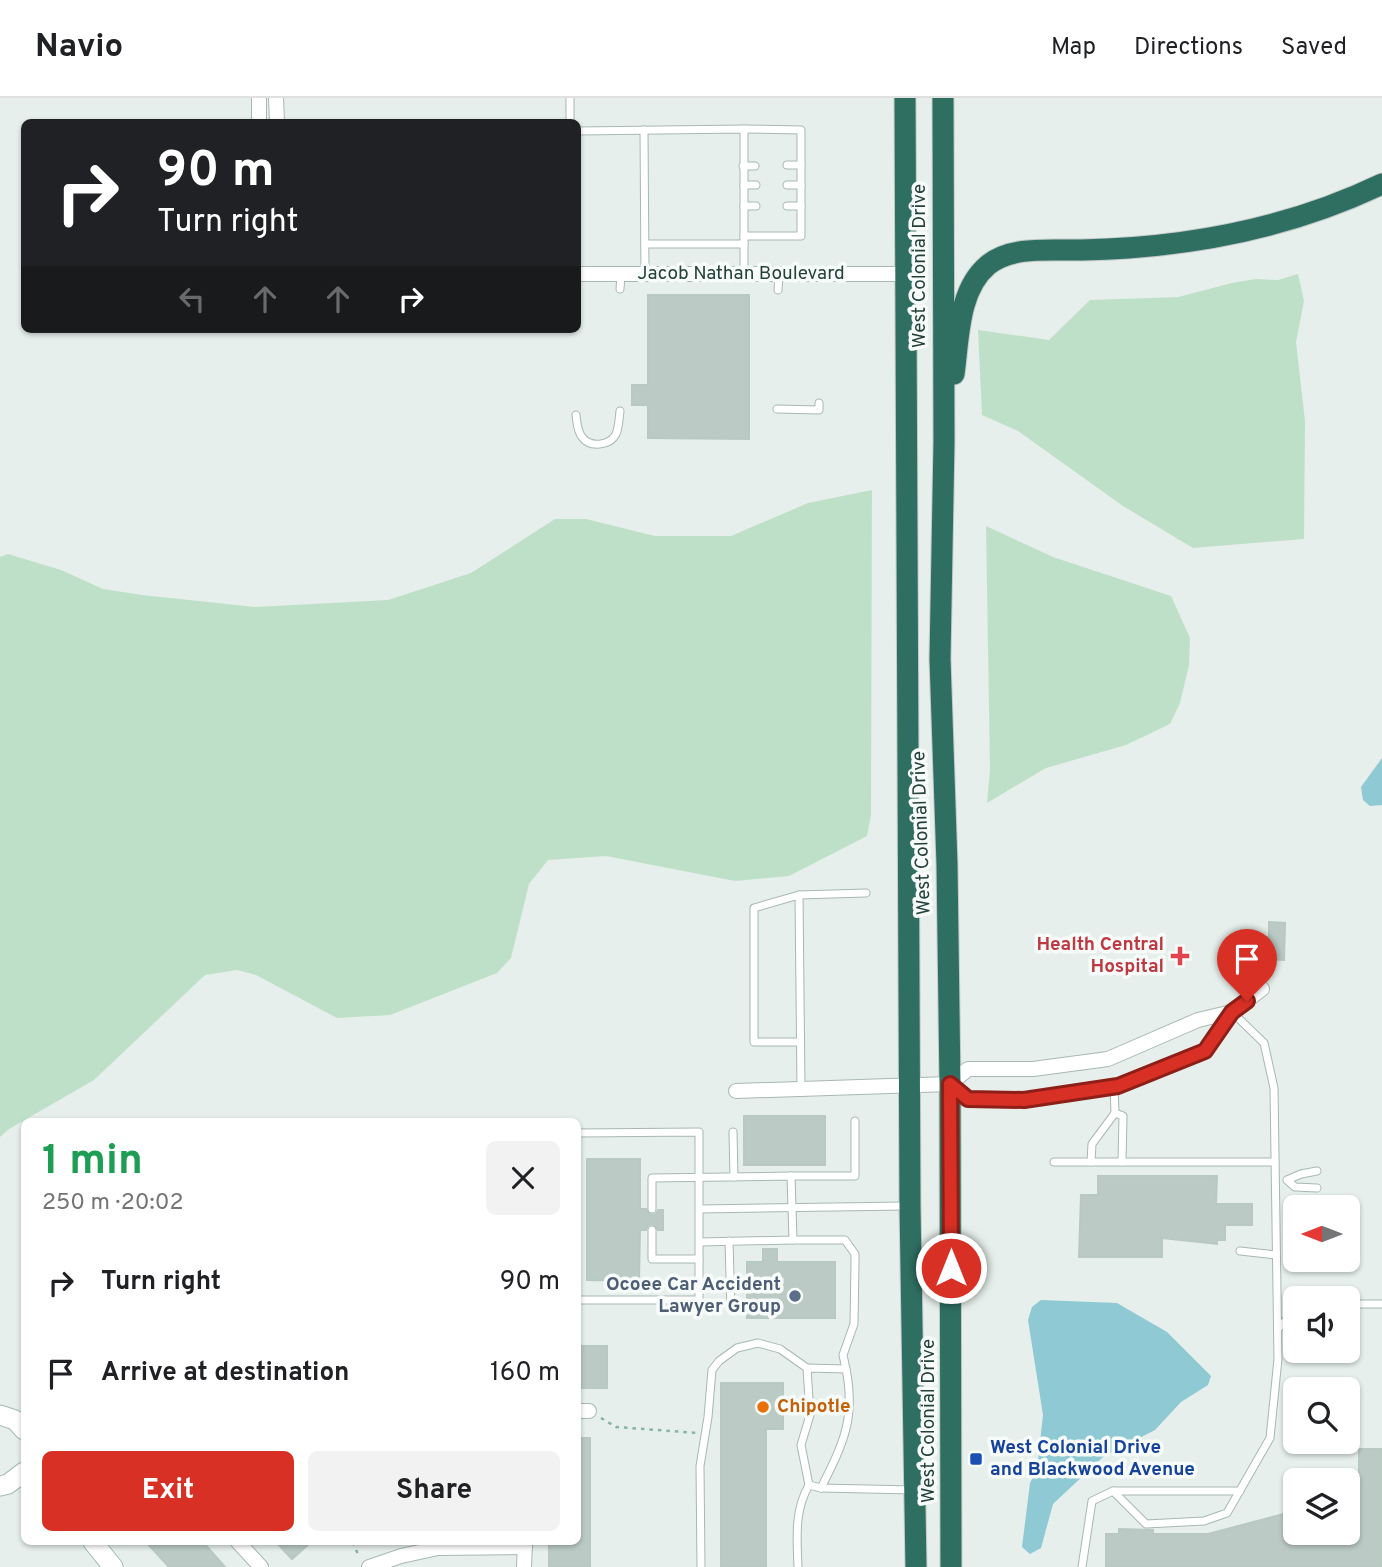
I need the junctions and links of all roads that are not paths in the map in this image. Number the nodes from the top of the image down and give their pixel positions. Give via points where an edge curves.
1 (259, 98) edge
2 (276, 98) edge
3 (570, 98) edge
4 (905, 98) edge
5 (943, 98) edge
6 (259, 119) edge
7 (277, 119) edge
8 (570, 119) edge
9 (644, 130) junction
10 (744, 130) junction
11 (581, 131) edge
12 (787, 165) dead end
13 (801, 165) junction
14 (743, 166) junction
15 (755, 166) dead end
16 (744, 184) junction
17 (1382, 184) edge
18 (756, 185) dead end
19 (787, 185) dead end
20 (801, 185) junction
21 (744, 206) junction
22 (756, 206) dead end
23 (787, 206) dead end
24 (801, 206) junction
25 (744, 240) junction
26 (645, 244) junction
27 (581, 274) edge
28 (645, 274) junction
29 (744, 274) junction
30 (779, 274) junction
31 (904, 274) junction
32 (778, 290) dead end
33 (819, 403) dead end
34 (777, 409) dead end
35 (620, 411) dead end
36 (576, 415) dead end
37 (944, 442) junction
38 (866, 892) dead end
39 (799, 895) junction
40 (1262, 989) dead end
41 (1232, 1012) junction
42 (800, 1042) junction
43 (950, 1084) junction
44 (911, 1085) junction
45 (1114, 1087) junction
46 (801, 1088) junction
47 (736, 1091) dead end
48 (1115, 1113) junction
49 (855, 1121) dead end
50 (733, 1132) dead end
51 (581, 1133) edge
52 (1054, 1162) dead end
53 (1091, 1162) junction
54 (1122, 1162) junction
55 (1275, 1162) junction
56 (1317, 1171) dead end
57 (791, 1176) junction
58 (700, 1177) junction
59 (734, 1177) junction
60 (1275, 1178) junction
61 (1287, 1180) junction
62 (1317, 1188) dead end
63 (793, 1206) junction
64 (910, 1206) junction
65 (652, 1209) dead end
66 (700, 1209) junction
67 (652, 1230) dead end
68 (793, 1240) junction
69 (729, 1241) junction
70 (700, 1242) junction
71 (1240, 1251) dead end
72 (1276, 1255) junction
73 (699, 1259) junction
74 (581, 1300) edge
75 (1360, 1304) edge
76 (1382, 1304) edge
77 (731, 1309) dead end
78 (1283, 1323) edge
79 (1278, 1329) junction
80 (807, 1368) junction
81 (846, 1369) junction
82 (0, 1415) edge
83 (21, 1427) edge
84 (21, 1474) edge
85 (809, 1485) junction
86 (0, 1486) edge
87 (821, 1488) junction
88 (914, 1490) junction
89 (1113, 1491) junction
90 (1240, 1491) junction
91 (95, 1545) edge
92 (241, 1545) edge
93 (503, 1545) edge
94 (525, 1545) edge
95 (401, 1561) edge
96 (113, 1567) edge
97 (261, 1567) edge
98 (369, 1567) edge
99 (524, 1567) edge
100 (701, 1567) edge
101 (798, 1567) edge
102 (916, 1567) edge
103 (951, 1567) edge
104 (1082, 1567) edge

1 - 6 street
2 - 7 street
3 - 8 lane
4 - 31 highway, West Colonial Drive
5 - 37 highway, West Colonial Drive
9 - 10 lane
9 - 11 lane
9 - 26 lane
10 - 13 lane via 801,130
10 - 14 lane
12 - 13 lane
13 - 20 lane
14 - 15 lane
14 - 16 lane
16 - 18 lane
16 - 21 lane
17 - 37 highway via 1292,219 1214,238 1144,247 1011,253 995,260 980,273 966,299
19 - 20 lane
20 - 24 lane
21 - 22 lane
21 - 25 lane
23 - 24 lane
24 - 25 lane via 801,236
25 - 26 lane
25 - 29 lane
26 - 28 lane
27 - 28 street, Jacob Nathan Boulevard via 621,281
28 - 29 street, Jacob Nathan Boulevard
29 - 30 street, Jacob Nathan Boulevard
30 - 31 street, Jacob Nathan Boulevard
30 - 32 lane
31 - 44 highway, West Colonial Drive
33 - 34 lane via 819,410
35 - 36 lane via 616,433 601,444 582,437
37 - 43 highway, West Colonial Drive via 941,697
38 - 39 lane
39 - 42 lane
39 - 42 lane via 754,908 754,1042
40 - 41 street
41 - 43 street via 1198,1020 1108,1059 1033,1069 968,1069
41 - 45 street via 1205,1051
41 - 55 lane via 1264,1043 1274,1088
42 - 46 lane
43 - 44 street
43 - 45 street via 968,1099 1024,1100
43 - 103 highway, West Colonial Drive
44 - 46 street
44 - 64 highway, West Colonial Drive
45 - 48 lane
46 - 47 street
48 - 53 lane via 1092,1144
48 - 54 lane via 1123,1116
49 - 57 lane via 855,1175
50 - 59 lane
51 - 58 lane via 699,1132
52 - 53 lane
53 - 54 lane
54 - 55 lane
55 - 60 lane
56 - 61 lane
57 - 59 lane
57 - 63 lane
58 - 59 lane
58 - 65 lane via 652,1178
58 - 66 lane
60 - 61 lane
60 - 72 lane
61 - 62 lane via 1295,1187
63 - 64 lane
63 - 66 lane
63 - 68 lane
64 - 88 highway, West Colonial Drive
66 - 70 lane
67 - 73 lane via 652,1259
68 - 69 lane
68 - 81 lane via 845,1240 855,1254 855,1324 843,1354
69 - 70 lane
69 - 77 lane
70 - 73 lane
71 - 72 lane
72 - 79 lane
73 - 74 lane via 699,1300
75 - 76 lane
78 - 79 lane
79 - 90 lane via 1270,1438
80 - 81 lane
80 - 85 lane via 810,1415 801,1445
80 - 100 lane via 780,1349 758,1343 737,1348 712,1370 700,1466
81 - 87 lane via 848,1427
82 - 83 street
84 - 86 street
85 - 87 lane
85 - 101 lane via 797,1522
87 - 88 lane
88 - 102 highway, West Colonial Drive
89 - 90 lane
89 - 90 lane via 1146,1524 1204,1521 1227,1513
89 - 104 lane via 1092,1501
91 - 96 street
92 - 97 street
93 - 95 street via 438,1548
94 - 99 street
95 - 98 street

